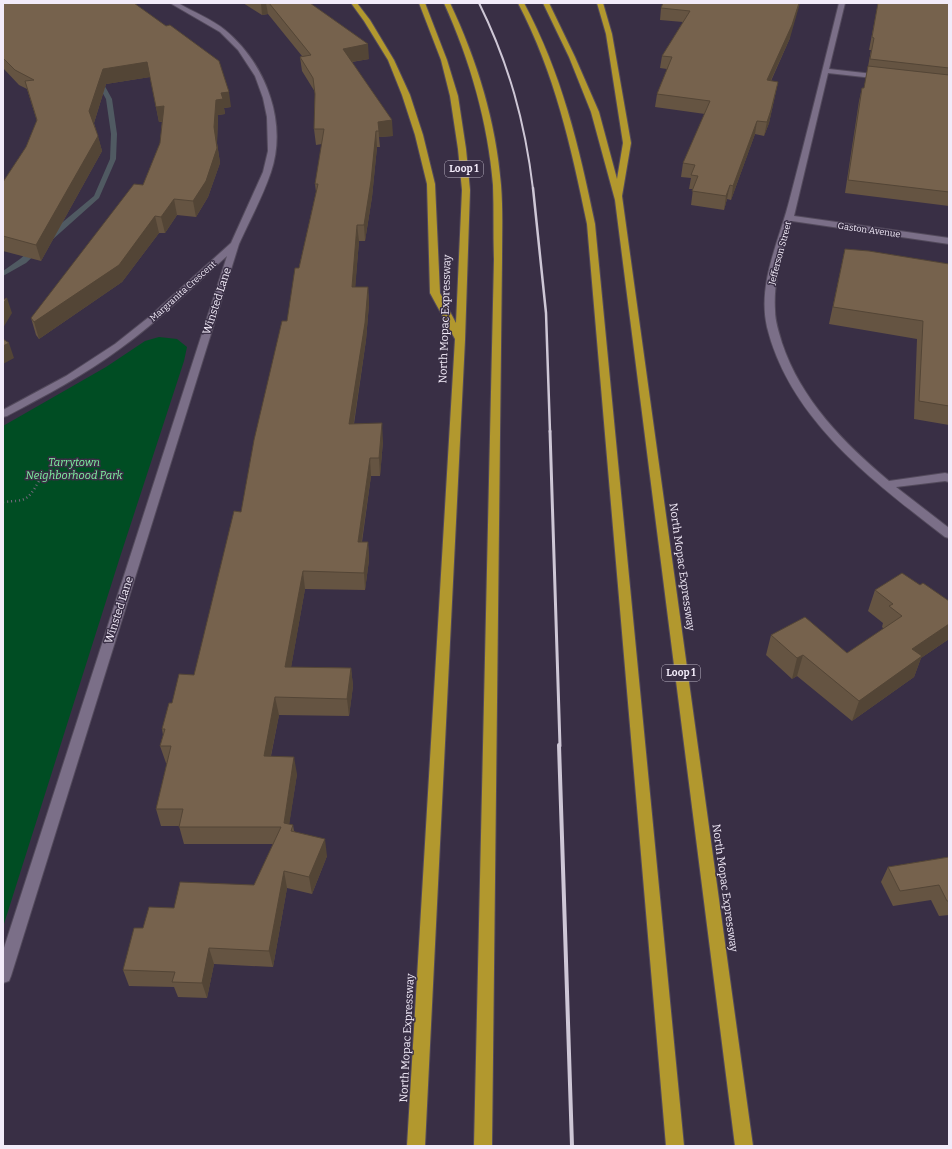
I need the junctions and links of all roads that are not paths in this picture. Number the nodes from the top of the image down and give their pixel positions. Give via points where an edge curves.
1 (173, 3) edge
2 (354, 3) edge
3 (422, 3) edge
4 (447, 3) edge
5 (521, 3) edge
6 (546, 3) edge
7 (600, 3) edge
8 (842, 3) edge
9 (826, 71) junction
10 (888, 78) edge
11 (619, 200) junction
12 (789, 218) junction
13 (949, 241) edge
14 (235, 244) junction
15 (460, 340) junction
16 (3, 414) edge
17 (949, 478) edge
18 (888, 486) junction
19 (949, 534) edge
20 (3, 976) edge
21 (416, 1146) edge
22 (483, 1146) edge
23 (675, 1146) edge
24 (744, 1146) edge

1 - 14 street, Margranita Crescent via 222,31 240,49 259,76 267,98 272,151 267,172
2 - 15 highway via 390,60 406,95 419,135 431,184 435,293
3 - 15 highway, North Mopac Expressway / Loop 1 via 444,60 454,96 462,149 466,190
4 - 22 highway via 481,95 496,177 498,275
5 - 23 highway via 556,83 577,153 591,224
6 - 11 highway, North Mopac Expressway / Loop 1 via 595,112
7 - 11 highway via 609,34 626,143
8 - 9 street, Jefferson Street
9 - 10 street
9 - 12 street, Jefferson Street
11 - 24 highway, North Mopac Expressway / Loop 1
12 - 13 street, Gaston Avenue
12 - 18 street, Jefferson Street via 771,290 772,325 785,363 803,398 832,435
14 - 16 street, Margranita Crescent via 118,346 70,378
14 - 20 street, Winsted Lane
15 - 21 highway, North Mopac Expressway / Loop 1
17 - 18 street
18 - 19 street, Jefferson Street

